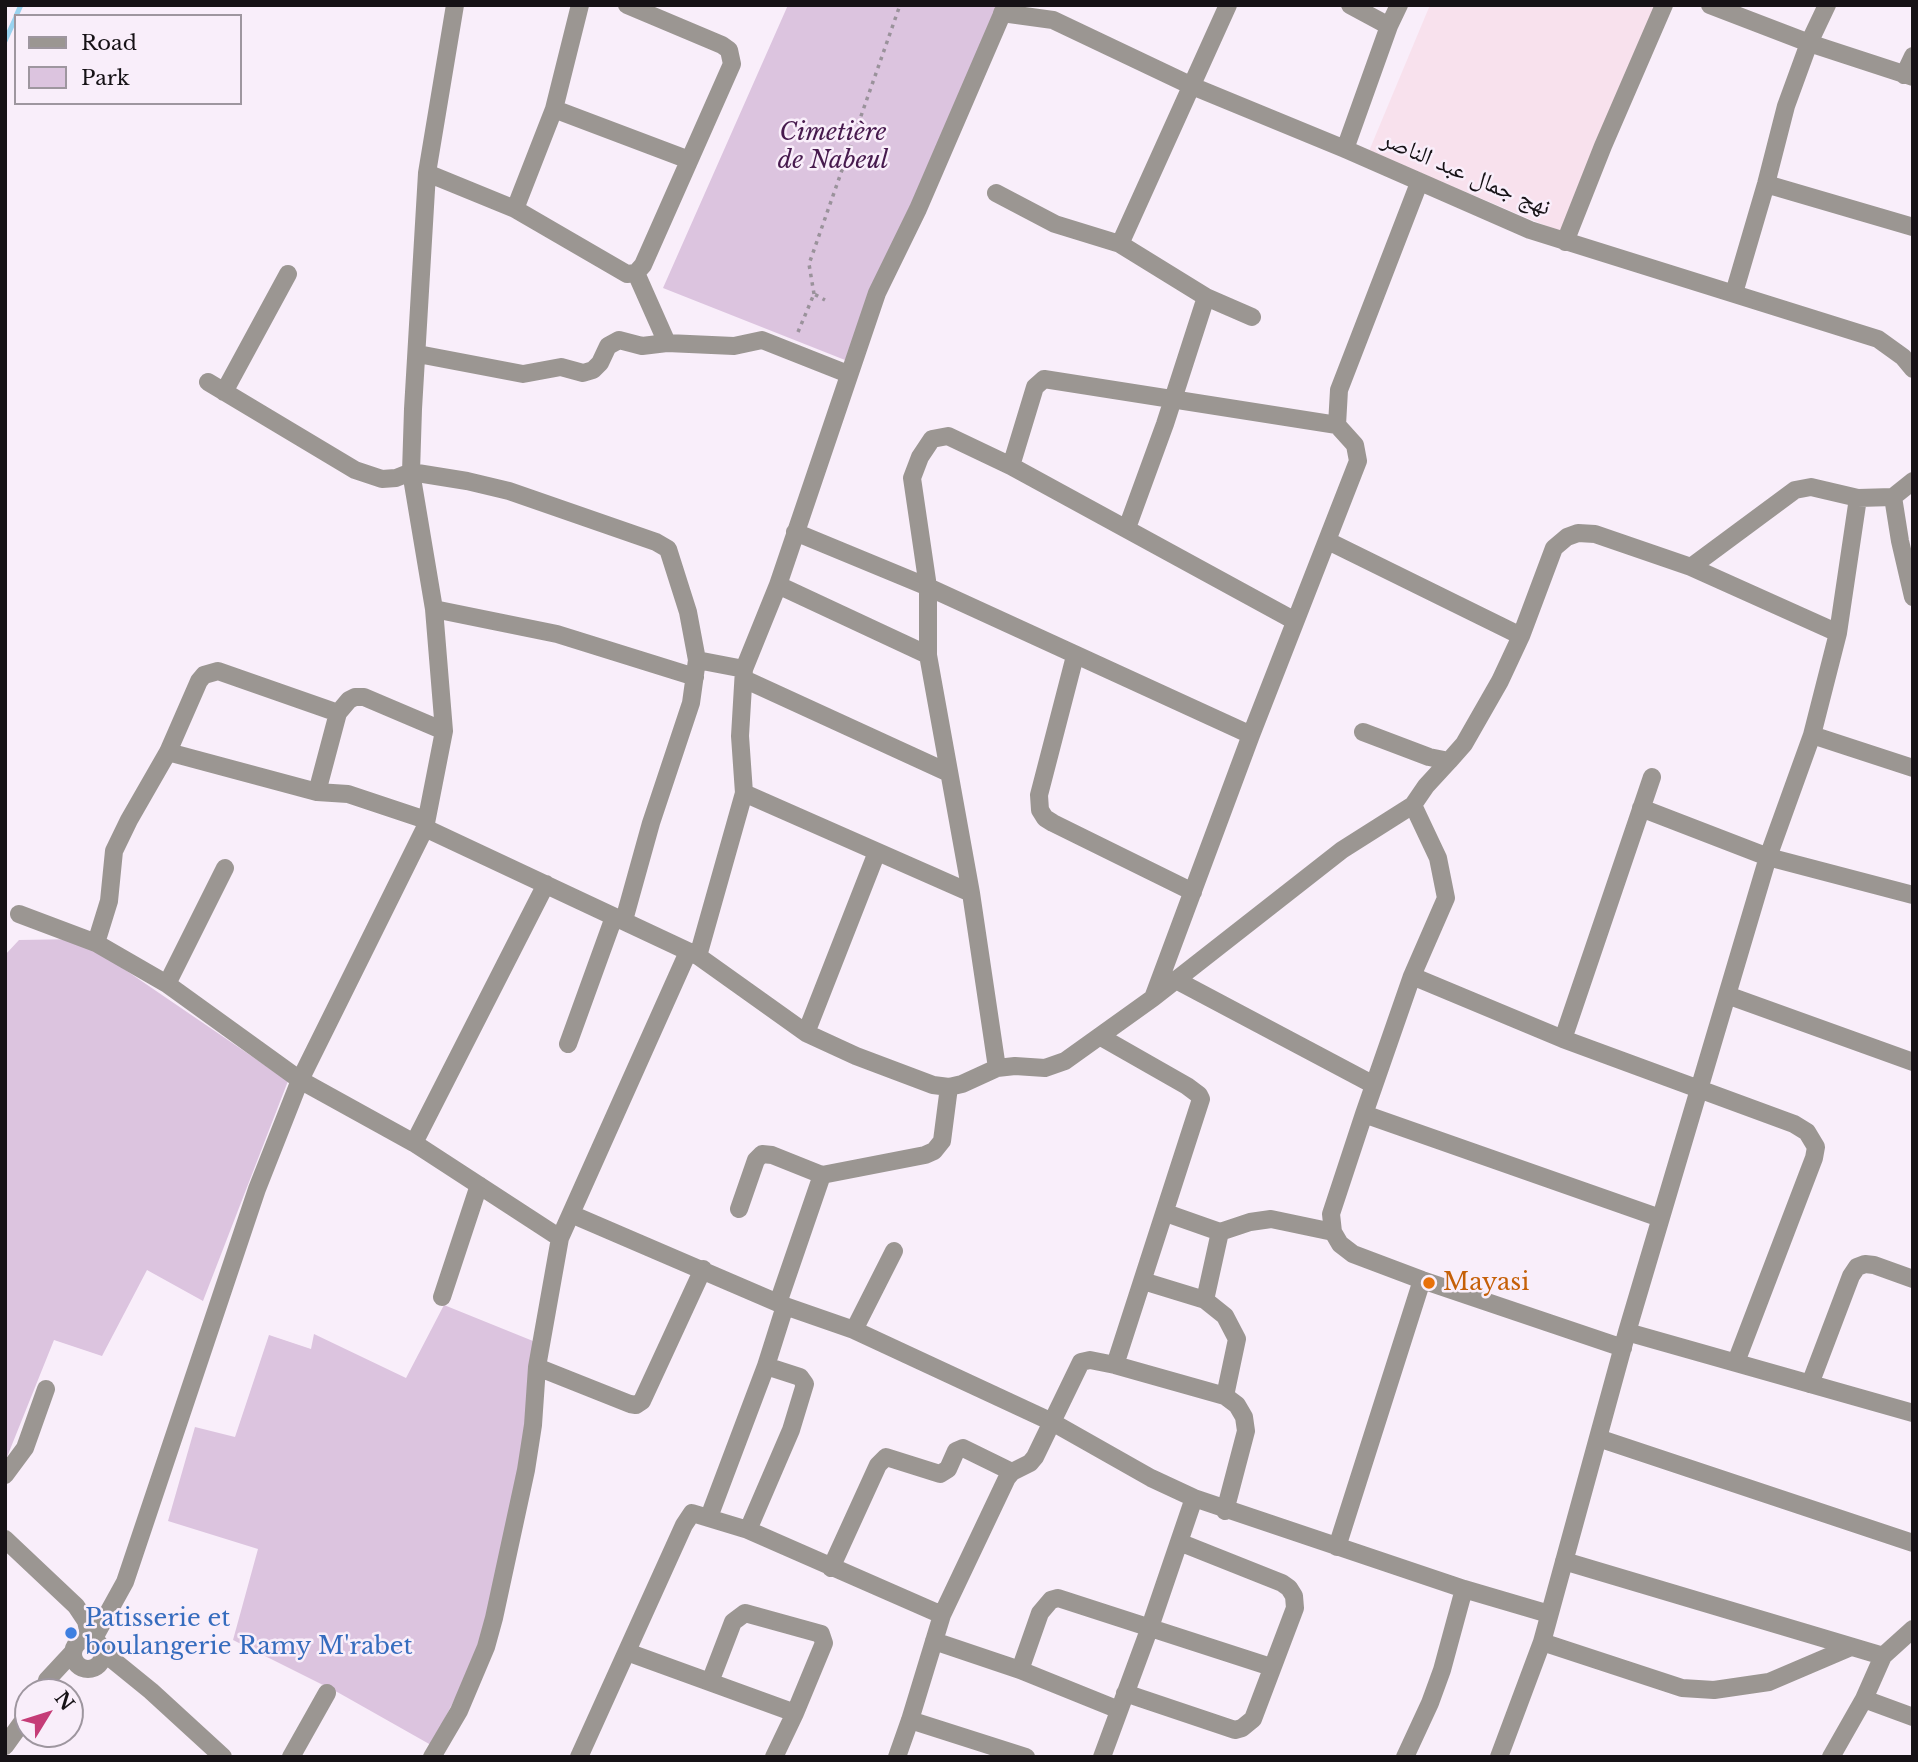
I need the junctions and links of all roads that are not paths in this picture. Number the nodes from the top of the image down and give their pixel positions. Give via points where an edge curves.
1 (455, 5) edge
2 (580, 5) edge
3 (627, 5) edge
4 (1228, 5) edge
5 (1350, 5) edge
6 (1399, 5) edge
7 (1664, 5) edge
8 (1710, 5) edge
9 (1827, 5) edge
10 (1004, 9) edge
11 (1389, 26) junction
12 (1809, 43) junction
13 (1913, 56) edge
14 (1908, 76) edge
15 (1192, 86) junction
16 (554, 108) junction
17 (1345, 149) junction
18 (690, 160) junction
19 (427, 173) junction
20 (1419, 183) junction
21 (1766, 184) junction
22 (996, 193) dead end
23 (515, 209) junction
24 (1913, 227) edge
25 (1565, 242) junction
26 (1120, 244) junction
27 (636, 273) junction
28 (288, 274) dead end
29 (1734, 293) junction
30 (1206, 297) junction
31 (1252, 317) dead end
32 (667, 343) junction
33 (418, 354) junction
34 (1913, 369) edge
35 (848, 374) junction
36 (1172, 401) junction
37 (1337, 425) junction
38 (1011, 466) junction
39 (411, 472) junction
40 (1913, 481) edge
41 (1893, 497) junction
42 (1858, 498) junction
43 (1127, 528) junction
44 (796, 531) junction
45 (1328, 541) junction
46 (1690, 566) junction
47 (778, 585) junction
48 (928, 587) junction
49 (1913, 597) edge
50 (435, 609) junction
51 (1295, 621) junction
52 (1838, 633) junction
53 (1521, 635) junction
54 (928, 655) junction
55 (1075, 656) junction
56 (696, 669) junction
57 (744, 674) junction
58 (338, 713) junction
59 (444, 731) junction
60 (1363, 732) dead end
61 (1251, 735) junction
62 (1812, 735) junction
63 (168, 752) junction
64 (1449, 761) junction
65 (1913, 768) edge
66 (949, 773) junction
67 (1652, 777) dead end
68 (317, 792) junction
69 (744, 793) junction
70 (1413, 806) junction
71 (1641, 808) junction
72 (426, 824) junction
73 (877, 852) junction
74 (1768, 857) junction
75 (225, 867) dead end
76 (546, 884) junction
77 (1193, 892) junction
78 (971, 893) junction
79 (1913, 894) edge
80 (19, 914) dead end
81 (619, 919) junction
82 (96, 943) junction
83 (693, 954) junction
84 (1412, 976) junction
85 (1176, 980) junction
86 (167, 984) junction
87 (1727, 995) junction
88 (1153, 998) junction
89 (806, 1032) junction
90 (1101, 1037) junction
91 (1563, 1038) junction
92 (568, 1044) dead end
93 (1913, 1062) edge
94 (997, 1068) junction
95 (300, 1080) junction
96 (1374, 1085) junction
97 (949, 1087) junction
98 (1698, 1090) junction
99 (1364, 1114) junction
100 (414, 1143) junction
101 (822, 1175) junction
102 (479, 1185) junction
103 (739, 1209) dead end
104 (1166, 1213) junction
105 (571, 1214) junction
106 (1660, 1218) junction
107 (1220, 1232) junction
108 (1333, 1232) junction
109 (559, 1237) junction
110 (894, 1251) dead end
111 (702, 1269) junction
112 (1913, 1279) edge
113 (1422, 1280) junction
114 (1143, 1281) junction
115 (442, 1297) dead end
116 (1205, 1300) junction
117 (782, 1305) junction
118 (854, 1330) junction
119 (1625, 1340) junction
120 (1736, 1362) junction
121 (1115, 1365) junction
122 (766, 1366) junction
123 (537, 1367) junction
124 (1810, 1384) junction
125 (46, 1389) dead end
126 (1225, 1396) junction
127 (1913, 1413) edge
128 (1052, 1422) junction
129 (1598, 1438) junction
130 (1012, 1472) junction
131 (5, 1475) edge
132 (1194, 1498) junction
133 (1225, 1511) junction
134 (709, 1517) junction
135 (748, 1530) junction
136 (5, 1539) edge
137 (1179, 1542) junction
138 (1913, 1543) edge
139 (1337, 1547) junction
140 (1564, 1561) junction
141 (831, 1568) junction
142 (1464, 1589) junction
143 (1549, 1614) junction
144 (942, 1615) junction
145 (1150, 1626) junction
146 (1913, 1629) edge
147 (934, 1641) junction
148 (1542, 1642) junction
149 (1851, 1647) junction
150 (89, 1651) junction
151 (627, 1652) junction
152 (1883, 1657) junction
153 (1271, 1667) junction
154 (1020, 1670) junction
155 (50, 1678) edge
156 (710, 1682) junction
157 (327, 1693) dead end
158 (1125, 1693) junction
159 (1864, 1699) junction
160 (1119, 1710) junction
161 (795, 1713) junction
162 (1913, 1717) edge
163 (910, 1720) junction
164 (223, 1757) edge
165 (291, 1757) edge
166 (432, 1757) edge
167 (579, 1757) edge
168 (774, 1757) edge
169 (897, 1757) edge
170 (1026, 1757) edge
171 (1102, 1757) edge
172 (1405, 1757) edge
173 (1499, 1757) edge
174 (1830, 1757) edge

1 - 19 street
2 - 16 street
3 - 18 street via 729,50 732,64
4 - 15 street
5 - 11 street
6 - 11 street
7 - 25 street
8 - 12 street
9 - 12 street
10 - 15 street, نهج جمال عبد الناصر via 1053,20
10 - 35 street via 877,293
11 - 17 street
12 - 14 street
12 - 21 street via 1786,106
13 - 14 street
15 - 17 street, نهج جمال عبد الناصر
15 - 26 street
16 - 18 street
16 - 23 street
17 - 20 street, نهج جمال عبد الناصر
18 - 27 street
19 - 23 street
19 - 33 street
20 - 25 street, نهج جمال عبد الناصر
20 - 37 street via 1339,390
21 - 24 street
21 - 29 street
22 - 26 street via 1055,224
23 - 27 street via 627,274
25 - 29 street, نهج جمال عبد الناصر
26 - 30 street
27 - 32 street
28 - 39 street via 216,387 355,470 382,479
29 - 34 street, نهج جمال عبد الناصر via 1878,339
30 - 31 street
30 - 36 street
32 - 33 street via 642,346 619,340 608,346 593,370 583,373 561,367 523,374
32 - 35 street via 734,346 762,340
33 - 39 street
35 - 44 street
36 - 37 street
36 - 38 street via 1044,379 1035,387
36 - 43 street
37 - 45 street via 1355,445 1358,461
38 - 43 street
38 - 48 street via 948,436 932,439 912,478
39 - 50 street
39 - 56 street via 509,491 663,545 677,572 688,612
40 - 41 street
41 - 42 street
41 - 49 street
42 - 46 street via 1811,487 1795,490
42 - 52 street
43 - 51 street
44 - 47 street
44 - 48 street
45 - 51 street
45 - 53 street
46 - 52 street
46 - 53 street via 1595,534 1567,537 1554,548
47 - 54 street
47 - 57 street
48 - 54 street
48 - 55 street
50 - 56 street
50 - 59 street
51 - 61 street
52 - 62 street
53 - 64 street via 1478,721
54 - 66 street
55 - 61 street
55 - 77 street via 1039,795 1041,810 1053,823
56 - 57 street
56 - 81 street via 691,704
57 - 66 street
57 - 69 street via 740,736
58 - 59 street via 349,700 364,697
58 - 63 street via 210,671 199,681
58 - 68 street
59 - 72 street
60 - 64 street
61 - 77 street
62 - 65 street
62 - 74 street
63 - 68 street
63 - 82 street via 114,851 109,901
64 - 70 street
66 - 78 street
67 - 71 street
68 - 72 street via 348,794
69 - 73 street
69 - 83 street
70 - 84 street via 1438,858 1446,898
70 - 85 street via 1342,850
71 - 74 street
71 - 91 street
72 - 76 street
72 - 95 street
73 - 78 street
73 - 89 street
74 - 79 street
74 - 87 street
75 - 86 street
76 - 81 street
76 - 100 street
77 - 88 street
78 - 94 street
80 - 82 street
81 - 83 street
81 - 92 street
82 - 86 street
83 - 89 street
83 - 105 street
84 - 91 street
84 - 96 street
85 - 88 street
85 - 96 street
86 - 95 street
87 - 93 street
87 - 98 street
88 - 90 street
89 - 97 street via 856,1056
90 - 94 street via 1055,1066
90 - 104 street via 1187,1086 1201,1099
91 - 98 street
94 - 97 street
95 - 100 street
95 - 150 street via 257,1189 125,1583
96 - 99 street
97 - 101 street via 942,1141 934,1151
98 - 106 street
98 - 120 street via 1794,1124 1807,1132 1816,1147
99 - 106 street
99 - 108 street via 1331,1214
100 - 102 street
101 - 103 street via 762,1154
101 - 117 street
102 - 109 street
102 - 115 street
104 - 107 street
104 - 114 street
105 - 109 street
105 - 111 street
106 - 119 street
107 - 108 street via 1271,1219
107 - 116 street
108 - 113 street via 1353,1254
109 - 123 street
110 - 118 street
111 - 117 street
111 - 123 street via 642,1401 636,1405
112 - 124 street via 1874,1265 1857,1267
113 - 119 street
113 - 139 street
114 - 116 street
114 - 121 street
116 - 126 street via 1225,1316 1237,1339
117 - 118 street
117 - 122 street
118 - 128 street
119 - 120 street
119 - 129 street
120 - 124 street
121 - 126 street
121 - 128 street via 1081,1362
122 - 134 street
122 - 135 street via 800,1377 805,1384 791,1430
123 - 166 street via 526,1470 494,1618 459,1711
124 - 127 street
125 - 131 street via 25,1448
126 - 133 street via 1237,1405 1246,1431
128 - 130 street via 1030,1464
128 - 132 street
129 - 138 street
129 - 140 street
130 - 141 street via 963,1448 940,1474 886,1457 878,1465
130 - 144 street
132 - 133 street
132 - 137 street
133 - 139 street
134 - 135 street
134 - 151 street via 692,1513 687,1518
135 - 141 street
136 - 150 street via 75,1606 86,1621
137 - 145 street
137 - 153 street via 1289,1588 1295,1608
139 - 142 street
140 - 143 street
140 - 149 street
141 - 144 street
142 - 143 street
142 - 172 street via 1442,1670
143 - 148 street
144 - 147 street
145 - 153 street
145 - 154 street via 1058,1598 1051,1600 1040,1613
145 - 158 street
146 - 152 street
147 - 154 street
147 - 163 street
148 - 149 street via 1682,1688 1714,1690 1769,1682
148 - 173 street
149 - 152 street
150 - 155 street
150 - 164 street via 151,1691
151 - 156 street
151 - 167 street
152 - 159 street
153 - 158 street via 1253,1718 1235,1730
154 - 160 street
156 - 161 street
156 - 161 street via 733,1622 745,1613 816,1631 824,1643
157 - 165 street
158 - 160 street
159 - 162 street
159 - 174 street
160 - 171 street
161 - 168 street
163 - 169 street
163 - 170 street

